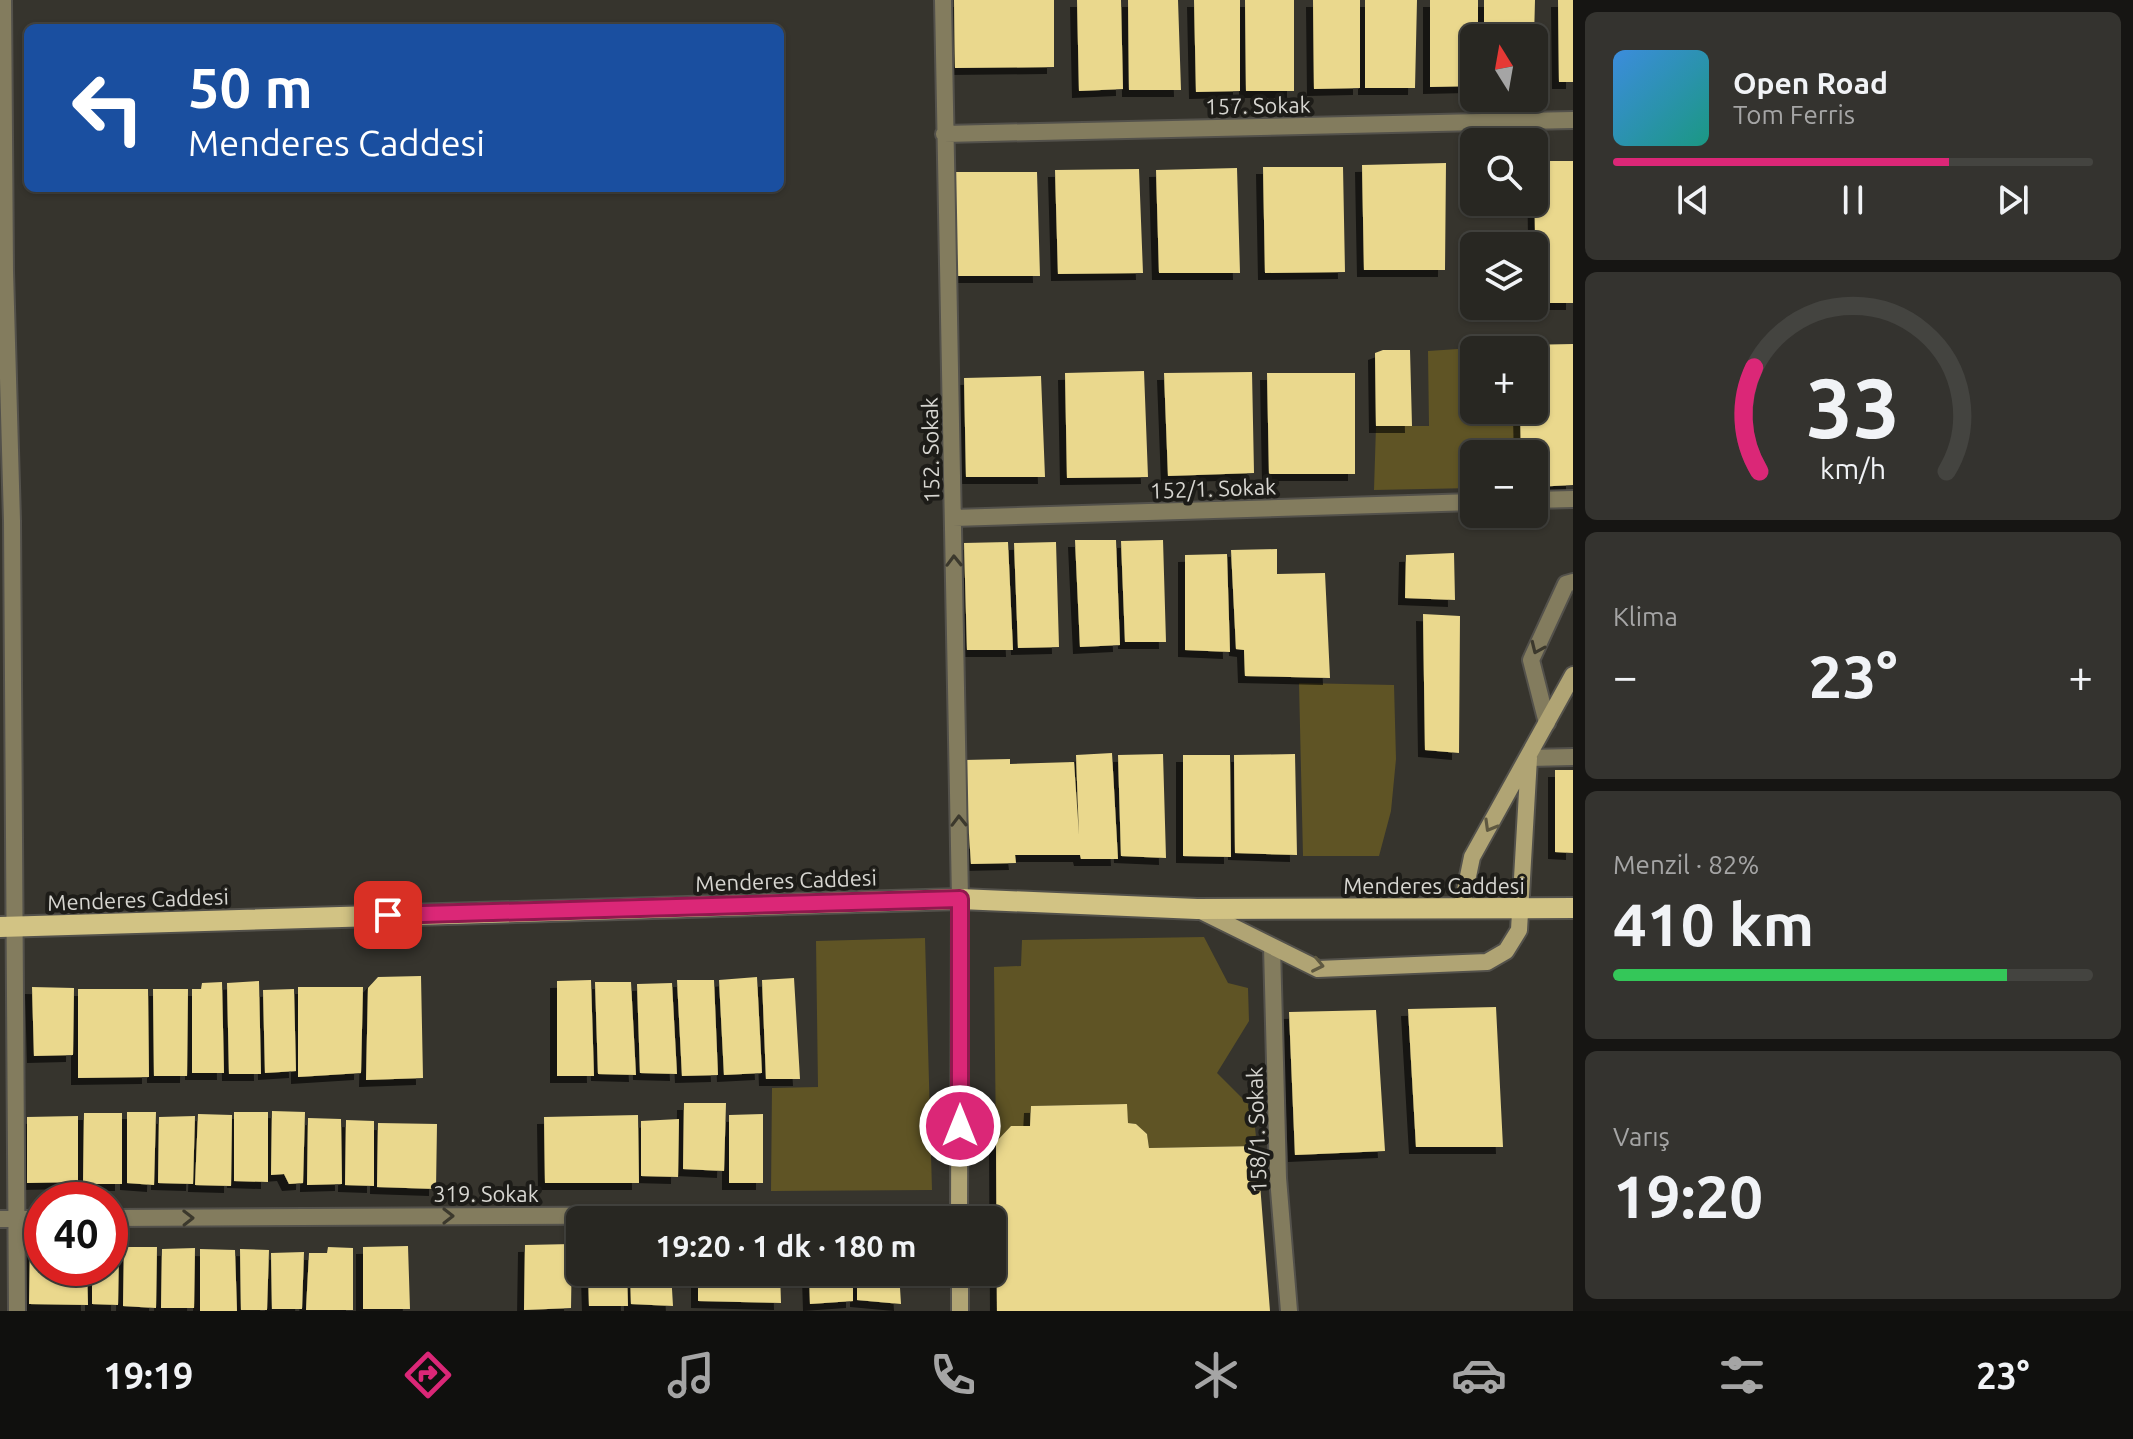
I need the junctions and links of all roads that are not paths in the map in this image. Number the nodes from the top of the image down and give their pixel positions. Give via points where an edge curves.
1 (3, 0) edge
2 (943, 0) edge
3 (1573, 120) edge
4 (944, 134) junction
5 (2, 140) edge
6 (2, 271) edge
7 (1573, 499) edge
8 (1548, 500) edge
9 (1460, 502) edge
10 (953, 518) junction
11 (6, 521) edge
12 (1573, 582) edge
13 (1573, 675) edge
14 (1547, 723) junction
15 (1573, 757) edge
16 (1529, 758) junction
17 (960, 899) junction
18 (1518, 908) junction
19 (1573, 908) edge
20 (1197, 909) junction
21 (1461, 910) junction
22 (7, 927) edge
23 (1272, 947) junction
24 (959, 1206) edge
25 (566, 1217) edge
26 (128, 1218) edge
27 (8, 1219) edge
28 (960, 1286) edge
29 (17, 1311) edge
30 (960, 1311) edge
31 (1289, 1311) edge

1 - 5 street
2 - 4 street, 152. Sokak
3 - 4 street, 157. Sokak
4 - 10 street, 152. Sokak
5 - 6 street
6 - 11 street
7 - 8 street
9 - 10 street, 152/1. Sokak
17 -> 10 street, 152. Sokak
11 - 22 street
12 -> 14 street via 1566,584 1531,660
13 - 14 main road
14 - 16 main road
15 - 16 street
16 - 18 main road
16 -> 21 main road via 1472,857
17 - 20 main road, Menderes Caddesi
17 - 22 main road, Menderes Caddesi
17 - 24 main road
18 - 19 main road, Menderes Caddesi
18 - 21 main road, Menderes Caddesi
23 -> 18 main road via 1318,969 1487,962 1506,951 1519,930
20 - 21 main road, Menderes Caddesi
20 - 23 main road
22 - 27 street
23 - 31 street, 158/1. Sokak via 1278,1178
26 -> 25 street, 319. Sokak
27 - 29 street
28 - 30 main road

